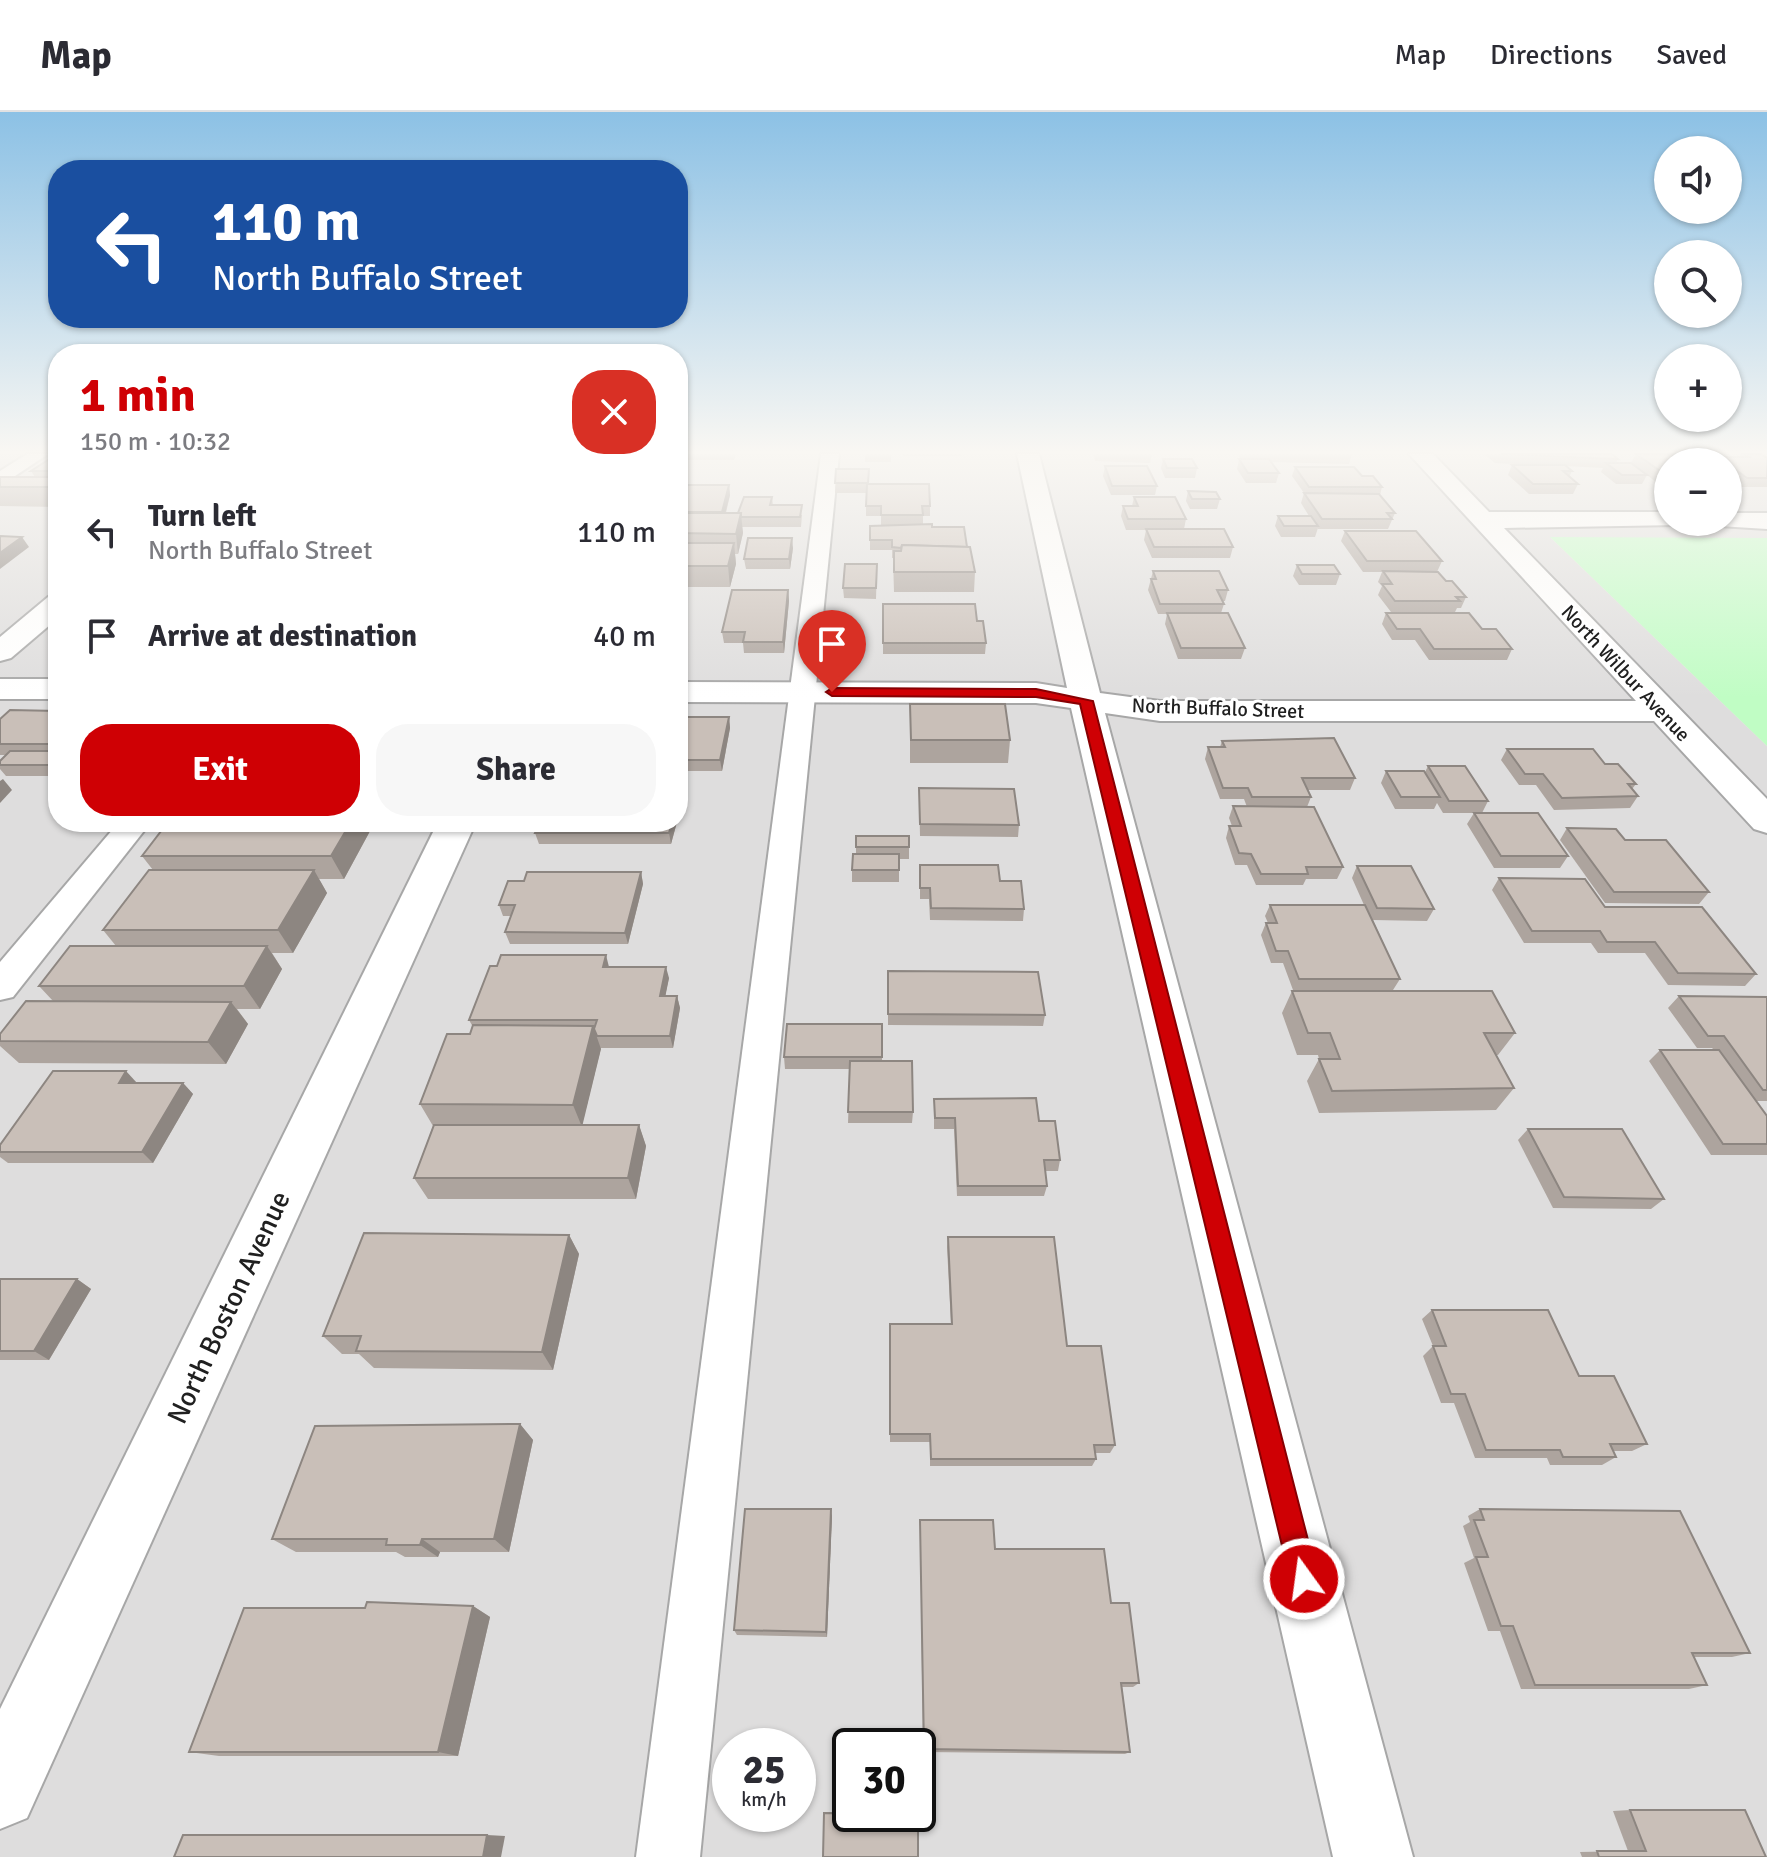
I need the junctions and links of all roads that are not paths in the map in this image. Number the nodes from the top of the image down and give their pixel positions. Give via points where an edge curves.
1 (821, 535) edge
2 (1047, 535) edge
3 (1498, 535) edge
4 (48, 611) edge
5 (0, 652) edge
6 (0, 689) edge
7 (48, 689) edge
8 (688, 692) edge
9 (803, 692) junction
10 (1086, 701) junction
11 (1663, 711) junction
12 (1767, 821) edge
13 (128, 832) edge
14 (452, 832) edge
15 (0, 987) edge
16 (0, 1791) edge
17 (668, 1857) edge
18 (1373, 1857) edge

1 - 9 lane
2 - 10 street
3 - 11 street, North Wilbur Avenue
4 - 5 street
6 - 7 street
8 - 9 street, North Buffalo Street
9 - 10 street, North Buffalo Street via 1036,693
9 - 17 lane
10 - 11 street, North Buffalo Street via 1160,711
10 - 18 street
11 - 12 street, North Wilbur Avenue
13 - 15 lane
14 - 16 street, North Boston Avenue

